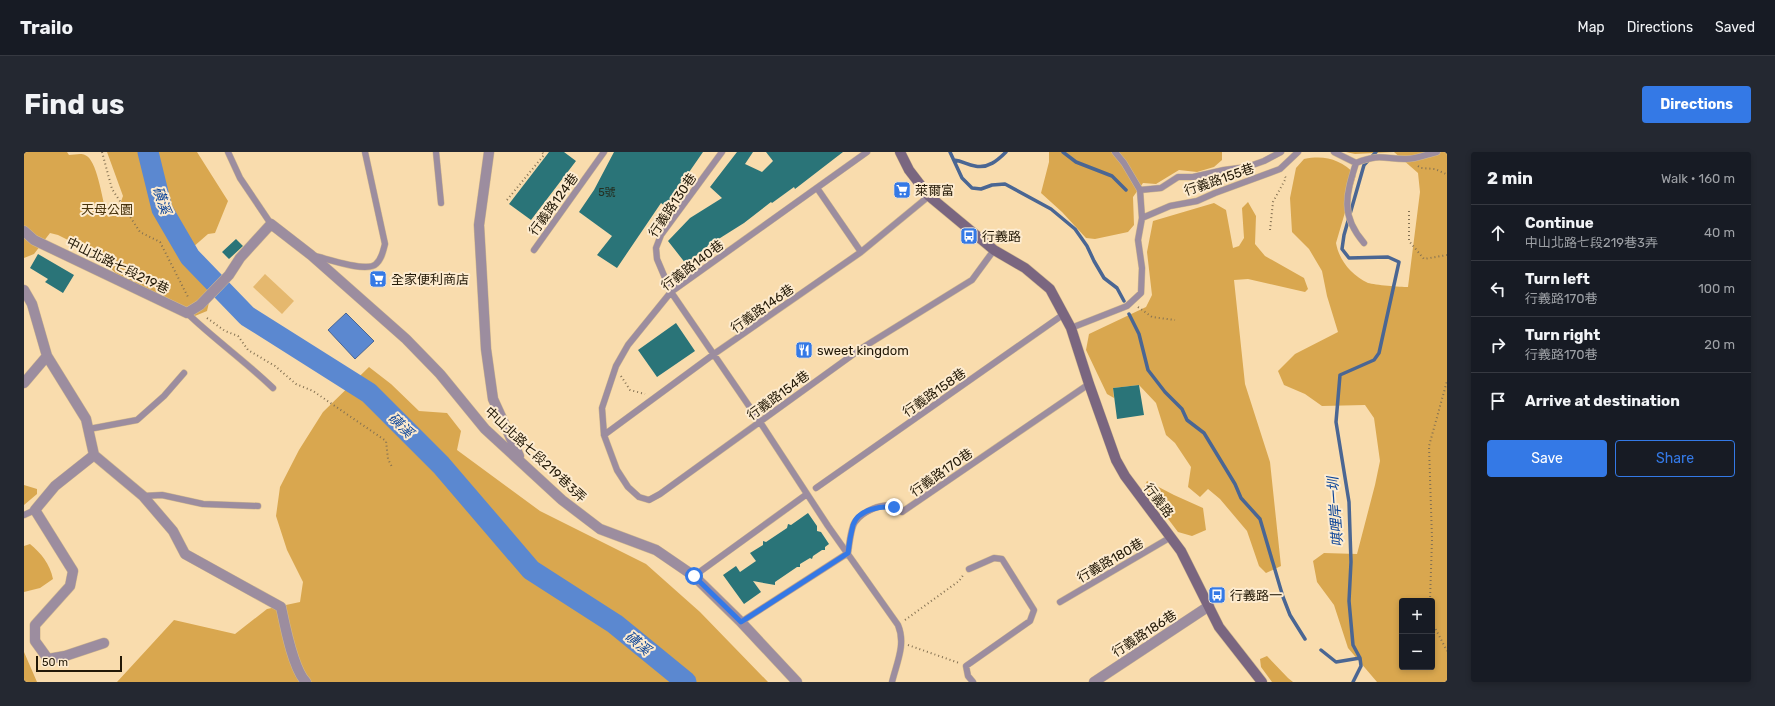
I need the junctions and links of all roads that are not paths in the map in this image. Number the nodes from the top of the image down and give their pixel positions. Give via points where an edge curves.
1 (228, 152) edge
2 (365, 152) edge
3 (436, 152) edge
4 (489, 152) edge
5 (604, 152) edge
6 (722, 152) edge
7 (867, 152) edge
8 (900, 152) edge
9 (1115, 152) edge
10 (1281, 152) edge
11 (1298, 152) edge
12 (1334, 152) edge
13 (1437, 152) edge
14 (1356, 163) junction
15 (817, 188) junction
16 (1140, 190) junction
17 (929, 196) junction
18 (441, 203) dead end
19 (1142, 218) junction
20 (271, 224) junction
21 (24, 231) edge
22 (1364, 243) dead end
23 (534, 250) dead end
24 (994, 250) junction
25 (861, 252) junction
26 (311, 255) junction
27 (24, 290) edge
28 (671, 292) junction
29 (194, 309) junction
30 (1064, 314) junction
31 (1071, 328) junction
32 (714, 354) junction
33 (47, 356) junction
34 (184, 373) dead end
35 (24, 383) edge
36 (1089, 384) junction
37 (272, 388) dead end
38 (760, 422) junction
39 (89, 429) junction
40 (604, 435) junction
41 (94, 455) junction
42 (522, 462) junction
43 (816, 488) dead end
44 (807, 494) junction
45 (143, 496) junction
46 (649, 500) joint
47 (258, 506) dead end
48 (35, 510) junction
49 (24, 515) edge
50 (1171, 537) junction
51 (848, 553) junction
52 (969, 569) road end
53 (694, 576) junction
54 (1060, 602) dead end
55 (1209, 606) junction
56 (741, 622) junction
57 (104, 643) dead end
58 (306, 682) edge
59 (797, 682) edge
60 (892, 682) edge
61 (973, 682) edge
62 (1094, 682) edge
63 (1262, 682) edge

1 - 20 lane, 中山北路七段219巷3弄 via 240,178
2 - 26 lane via 385,244 381,258 376,265 366,269
3 - 18 lane
4 - 42 street via 479,225 486,349 493,400
5 - 23 lane, 行義路124巷
6 - 28 lane, 行義路130巷 via 661,235 656,248 657,259
7 - 15 lane, 行義路140巷
8 - 17 street, 行義路 via 909,170
9 - 16 lane
10 - 16 lane via 1247,168 1224,170 1193,178 1178,177 1161,188
11 - 19 lane, 行義路155巷 via 1280,169 1197,201 1170,206
12 - 14 lane
13 - 14 lane via 1407,159 1381,156
14 - 22 lane via 1346,199 1355,232
15 - 25 lane
15 - 28 lane, 行義路140巷
16 - 19 lane
17 - 24 street, 行義路
17 - 25 lane, 行義路146巷
19 - 31 lane via 1138,240 1142,268 1141,293 1130,304
20 - 26 street, 中山北路七段219巷3弄
20 - 29 street via 240,258 229,275
21 - 29 street, 中山北路七段219巷 via 34,240
24 - 30 street, 行義路 via 1025,268 1050,289
24 - 38 lane, 行義路154巷 via 972,280 862,348
25 - 32 lane, 行義路146巷
26 - 42 street, 中山北路七段219巷3弄 via 406,339 440,374 486,429
27 - 33 street via 32,304
28 - 32 lane, 行義路130巷
28 - 40 lane, 行義路140巷 via 628,345 616,366 602,408
29 - 37 lane via 209,334 258,373
30 - 31 street, 行義路
30 - 43 lane, 行義路158巷
31 - 36 street, 行義路
32 - 38 lane, 行義路130巷
32 - 40 lane, 行義路146巷
33 - 35 street
33 - 39 street via 86,419
34 - 39 lane via 164,396 137,420
36 - 50 street, 行義路 via 1119,466
36 - 51 lane, 行義路170巷 via 902,512 894,507 884,506 871,509 861,516 853,523
38 - 44 lane, 行義路130巷
38 - 46 lane, 行義路154巷
39 - 41 street
40 - 46 lane, 行義路140巷 via 617,470 628,487 639,497
41 - 45 street
41 - 48 street via 56,486
42 - 53 street, 中山北路七段219巷3弄 via 562,500 600,529 656,550
44 - 51 lane, 行義路130巷
44 - 53 lane
45 - 47 lane via 162,495 203,504
45 - 58 street via 172,531 185,554 281,607 301,677
48 - 49 lane
48 - 57 street via 73,571 70,586 35,625 35,641 48,659
50 - 54 lane, 行義路180巷
50 - 55 street, 行義路 via 1181,551
51 - 56 lane
51 - 60 lane, 行義路130巷 via 898,625 902,636
52 - 61 lane via 994,558 1002,560 1034,610 1030,621 966,666 968,676
53 - 56 street, 中山北路七段219巷3弄
55 - 62 street, 行義路186巷
55 - 63 street, 行義路 via 1219,627
56 - 59 street, 中山北路七段219巷3弄

